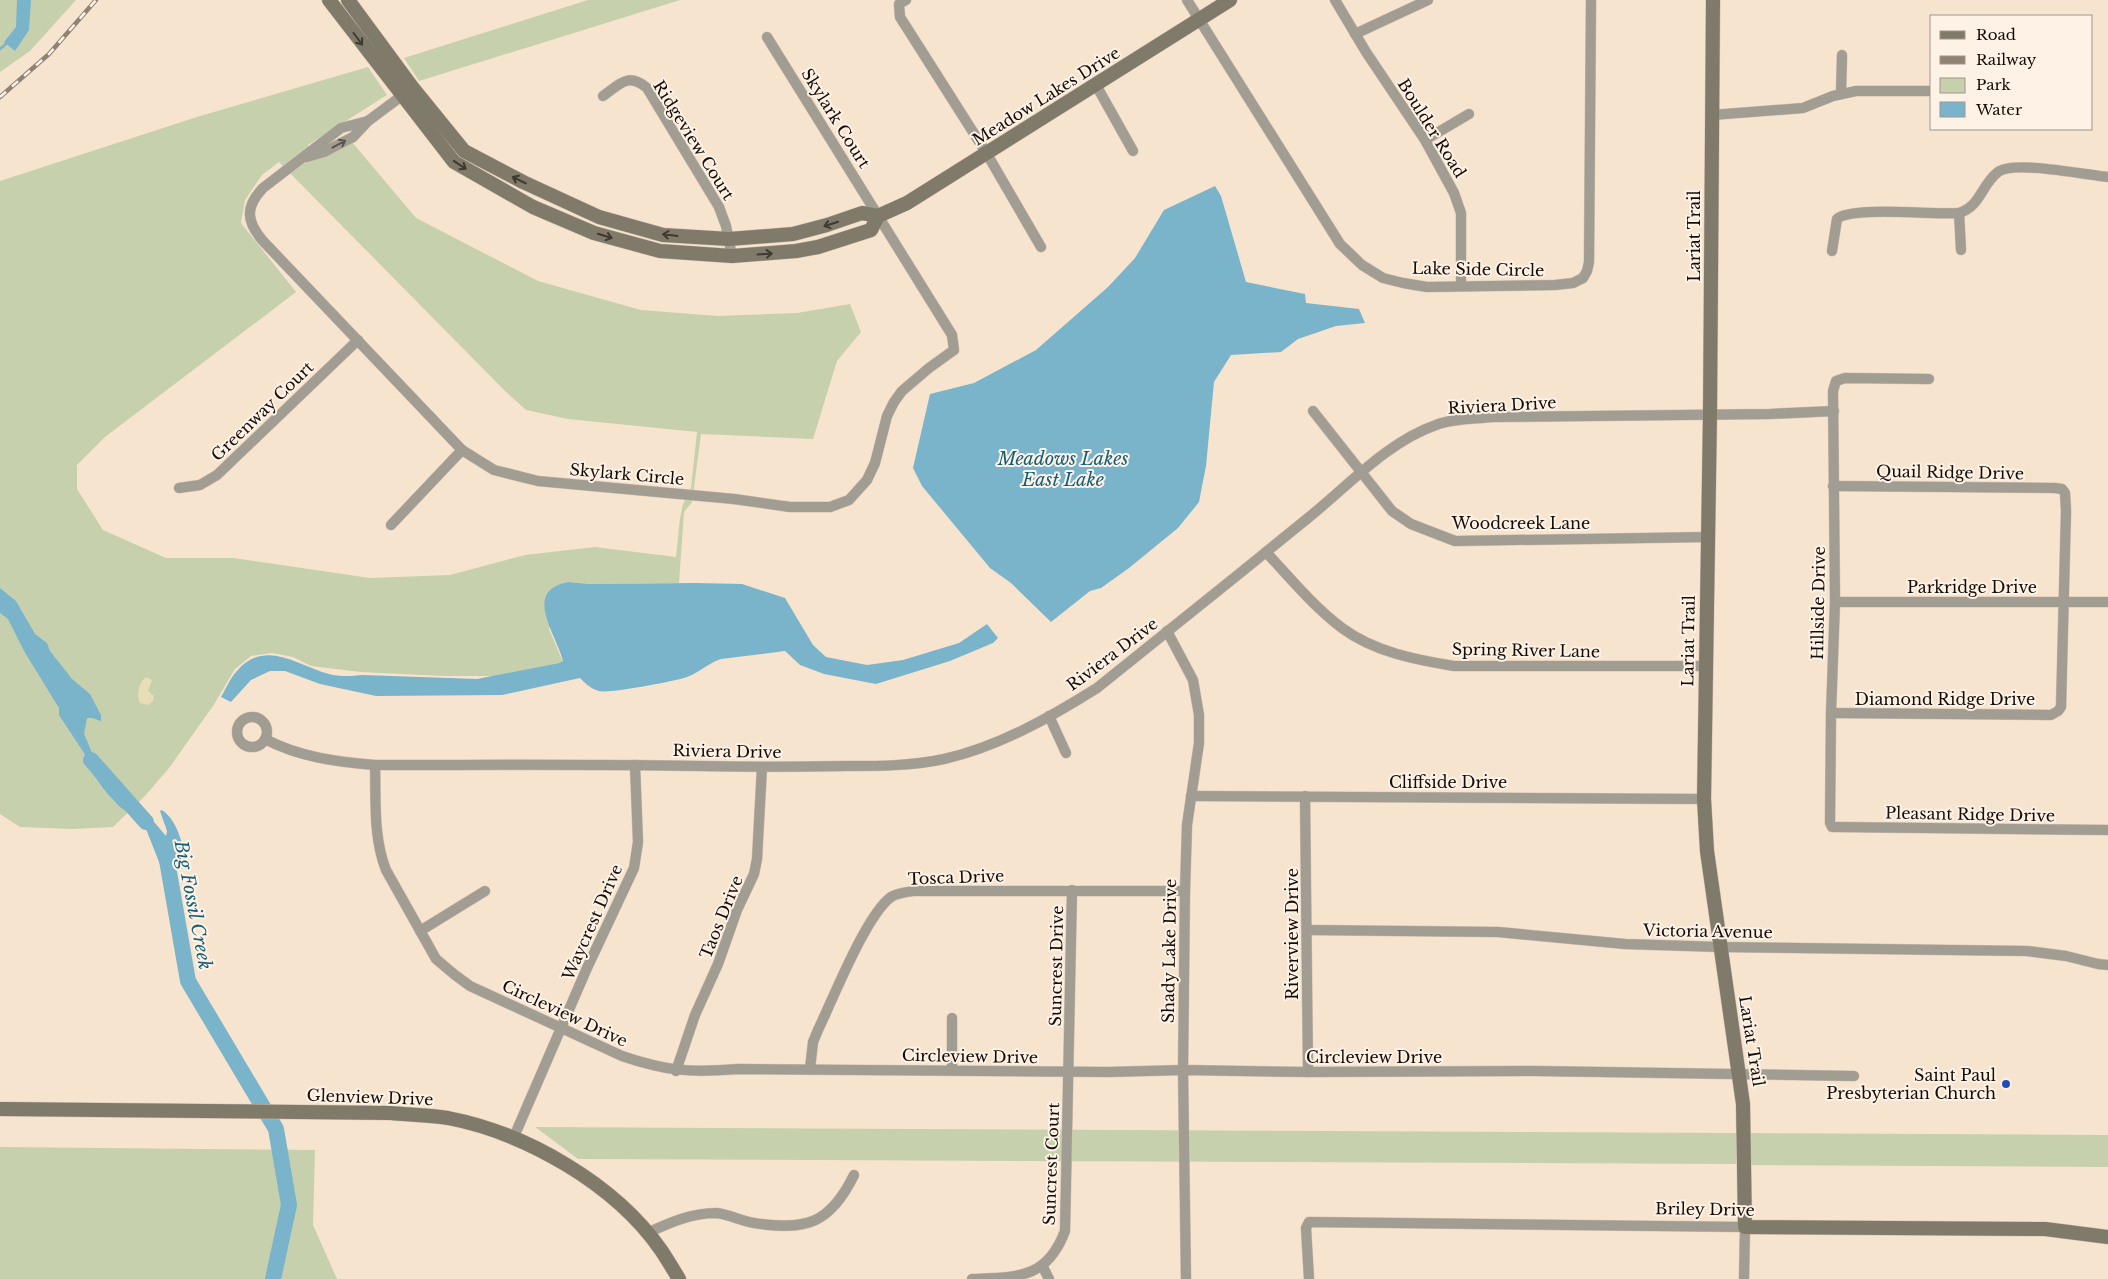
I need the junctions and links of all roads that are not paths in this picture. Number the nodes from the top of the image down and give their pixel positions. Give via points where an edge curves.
1 (329, 0) edge
2 (348, 0) edge
3 (906, 0) edge
4 (1187, 0) edge
5 (1230, 0) edge
6 (1335, 0) edge
7 (1428, 0) edge
8 (1591, 0) edge
9 (1712, 0) edge
10 (1200, 19) junction
11 (1355, 34) junction
12 (767, 36) dead end
13 (1842, 55) dead end
14 (1096, 85) junction
15 (1930, 91) edge
16 (407, 92) junction
17 (1841, 94) junction
18 (603, 96) dead end
19 (1469, 114) dead end
20 (1712, 115) junction
21 (1425, 140) junction
22 (1133, 151) dead end
23 (987, 154) junction
24 (2108, 170) edge
25 (2078, 174) junction
26 (2108, 177) edge
27 (1959, 213) junction
28 (878, 216) junction
29 (729, 239) junction
30 (1041, 247) dead end
31 (1961, 250) dead end
32 (1832, 251) dead end
33 (732, 256) junction
34 (1461, 286) junction
35 (358, 340) junction
36 (1929, 379) dead end
37 (1313, 411) dead end
38 (1834, 412) junction
39 (1710, 414) junction
40 (462, 450) junction
41 (1361, 472) junction
42 (1833, 486) junction
43 (179, 488) dead end
44 (390, 525) dead end
45 (1707, 537) junction
46 (1266, 552) junction
47 (1835, 602) junction
48 (2108, 602) edge
49 (2064, 603) junction
50 (1167, 631) junction
51 (1705, 666) junction
52 (1831, 713) junction
53 (1049, 716) junction
54 (265, 739) dead end
55 (1066, 753) dead end
56 (375, 765) junction
57 (636, 765) junction
58 (762, 767) junction
59 (1191, 796) junction
60 (1306, 796) junction
61 (1704, 799) junction
62 (1832, 827) joint
63 (2108, 830) edge
64 (1072, 890) junction
65 (485, 891) dead end
66 (1185, 891) junction
67 (1307, 930) junction
68 (420, 931) junction
69 (1720, 947) junction
70 (2108, 965) edge
71 (952, 1018) dead end
72 (561, 1028) junction
73 (810, 1069) junction
74 (952, 1070) junction
75 (1182, 1070) junction
76 (676, 1071) junction
77 (1068, 1072) junction
78 (1308, 1072) junction
79 (1739, 1075) junction
80 (1854, 1076) dead end
81 (0, 1109) edge
82 (514, 1139) junction
83 (854, 1175) dead end
84 (1745, 1227) junction
85 (647, 1233) junction
86 (2108, 1237) edge
87 (1043, 1267) junction
88 (679, 1279) edge
89 (972, 1279) edge
90 (1049, 1279) edge
91 (1186, 1279) edge
92 (1309, 1279) edge
93 (1744, 1279) edge

1 -> 16 street, Meadow Lakes Drive
2 - 16 street, Meadow Lakes Drive
3 - 23 street via 899,4 900,17
4 - 10 street, Lake Side Circle
5 - 10 street, Meadow Lakes Drive
6 - 11 street, Boulder Road
7 - 11 street
8 - 34 street, Lake Side Circle via 1587,271 1579,281 1555,285
9 - 20 street, Lariat Trail
10 - 14 street, Meadow Lakes Drive
10 - 34 street, Lake Side Circle via 1340,244 1362,265 1383,278 1428,287
11 - 21 street, Boulder Road
12 - 28 street, Skylark Court
13 - 17 street
14 - 22 street
14 - 23 street, Meadow Lakes Drive
15 - 17 street
29 -> 16 street, Meadow Lakes Drive via 664,234 634,228 600,217 523,182 464,151
16 -> 33 street, Meadow Lakes Drive via 454,162 533,207 594,233 660,251
16 - 35 street, Skylark Circle via 368,121 353,137 304,158 253,198 252,225 263,241
17 - 20 street via 1803,108
18 - 29 street, Ridgeview Court via 632,79 647,88 719,207
19 - 21 street
20 - 39 street, Lariat Trail
21 - 34 street, Boulder Road via 1454,193 1461,213
23 - 28 street, Meadow Lakes Drive
23 - 30 street
24 - 25 street
25 - 26 street
25 - 27 street via 2022,166 2001,170 1990,180 1973,206
27 - 31 street
27 - 32 street via 1845,214 1837,219
28 -> 29 street, Meadow Lakes Drive via 862,213 793,234
33 -> 28 street, Meadow Lakes Drive via 818,247 871,230
28 - 40 street, Skylark Circle via 955,344 954,350 915,379 894,402 887,416 875,463 862,488 849,500 830,507 790,507 538,481 494,470
29 - 33 street, Ridgeview Court
35 - 40 street, Skylark Circle
35 - 43 street, Greenway Court via 217,475 200,485
36 - 38 street, Hillside Drive via 1845,378 1836,381
37 - 41 street, Woodcreek Lane
38 - 39 street, Riviera Drive
38 - 42 street, Hillside Drive
39 - 41 street, Riviera Drive via 1493,417 1450,421 1412,437
39 - 45 street, Lariat Trail
40 - 44 street
41 - 45 street, Woodcreek Lane via 1392,511 1411,524 1455,541
41 - 46 street, Riviera Drive
42 - 47 street, Hillside Drive
42 - 49 street, Quail Ridge Drive via 2062,489 2066,511
45 - 51 street, Lariat Trail
46 - 50 street, Riviera Drive
46 - 51 street, Spring River Lane via 1320,609 1344,629 1375,645 1415,659 1454,666
47 - 49 street, Parkridge Drive
47 - 52 street, Hillside Drive
48 - 49 street, Parkridge Drive
49 - 52 street, Diamond Ridge Drive via 2061,707 2051,715
50 - 53 street, Riviera Drive via 1098,688
50 - 59 street, Shady Lake Drive via 1196,692 1198,744
51 - 61 street, Lariat Trail
52 - 62 street, Hillside Drive
53 - 55 street
53 - 58 street, Riviera Drive via 1011,736 966,753 921,763
54 - 56 street, Riviera Drive via 315,757
56 - 57 street, Riviera Drive
56 - 68 street, Circleview Drive via 381,857
57 - 58 street, Riviera Drive
57 - 72 street, Waycrest Drive via 638,842 634,868
58 - 76 street, Taos Drive via 754,874 695,1015
59 - 60 street, Cliffside Drive
59 - 66 street, Shady Lake Drive
60 - 61 street, Cliffside Drive
60 - 67 street, Riverview Drive
61 - 69 street, Lariat Trail via 1707,851
62 - 63 street, Pleasant Ridge Drive
64 - 66 street, Tosca Drive
64 - 73 street, Tosca Drive via 914,891 893,896 881,906 865,932 830,1003 813,1042
64 - 77 street, Suncrest Drive
65 - 68 street
66 - 75 street, Shady Lake Drive
67 - 69 street, Victoria Avenue via 1498,932 1625,944
67 - 78 street, Riverview Drive
68 - 72 street, Circleview Drive via 436,958 470,986
69 - 70 street, Victoria Avenue via 2027,951
69 - 79 street, Lariat Trail
71 - 74 street
72 - 76 street, Circleview Drive via 622,1056
72 - 82 street, Waycrest Drive
73 - 74 street, Circleview Drive
73 - 76 street, Circleview Drive
74 - 77 street, Circleview Drive
75 - 77 street, Circleview Drive
75 - 78 street, Circleview Drive
75 - 91 street, Shady Lake Drive
77 - 87 street, Suncrest Court via 1065,1231
78 - 79 street, Circleview Drive via 1536,1071
79 - 80 street, Circleview Drive
79 - 84 street, Lariat Trail via 1743,1104
81 - 82 street, Glenview Drive via 391,1113 446,1118
82 - 85 street, Glenview Drive via 546,1152 583,1176 617,1202
83 - 85 street via 838,1204 826,1215 810,1222 782,1225 752,1223 719,1214 704,1214 682,1218
84 - 86 street, Briley Drive via 2044,1229
84 - 92 street, Briley Drive via 1309,1222 1306,1228
84 - 93 street, Lariat Trail
85 - 88 street, Glenview Drive
87 - 89 street via 1033,1273 1007,1278
87 - 90 street

